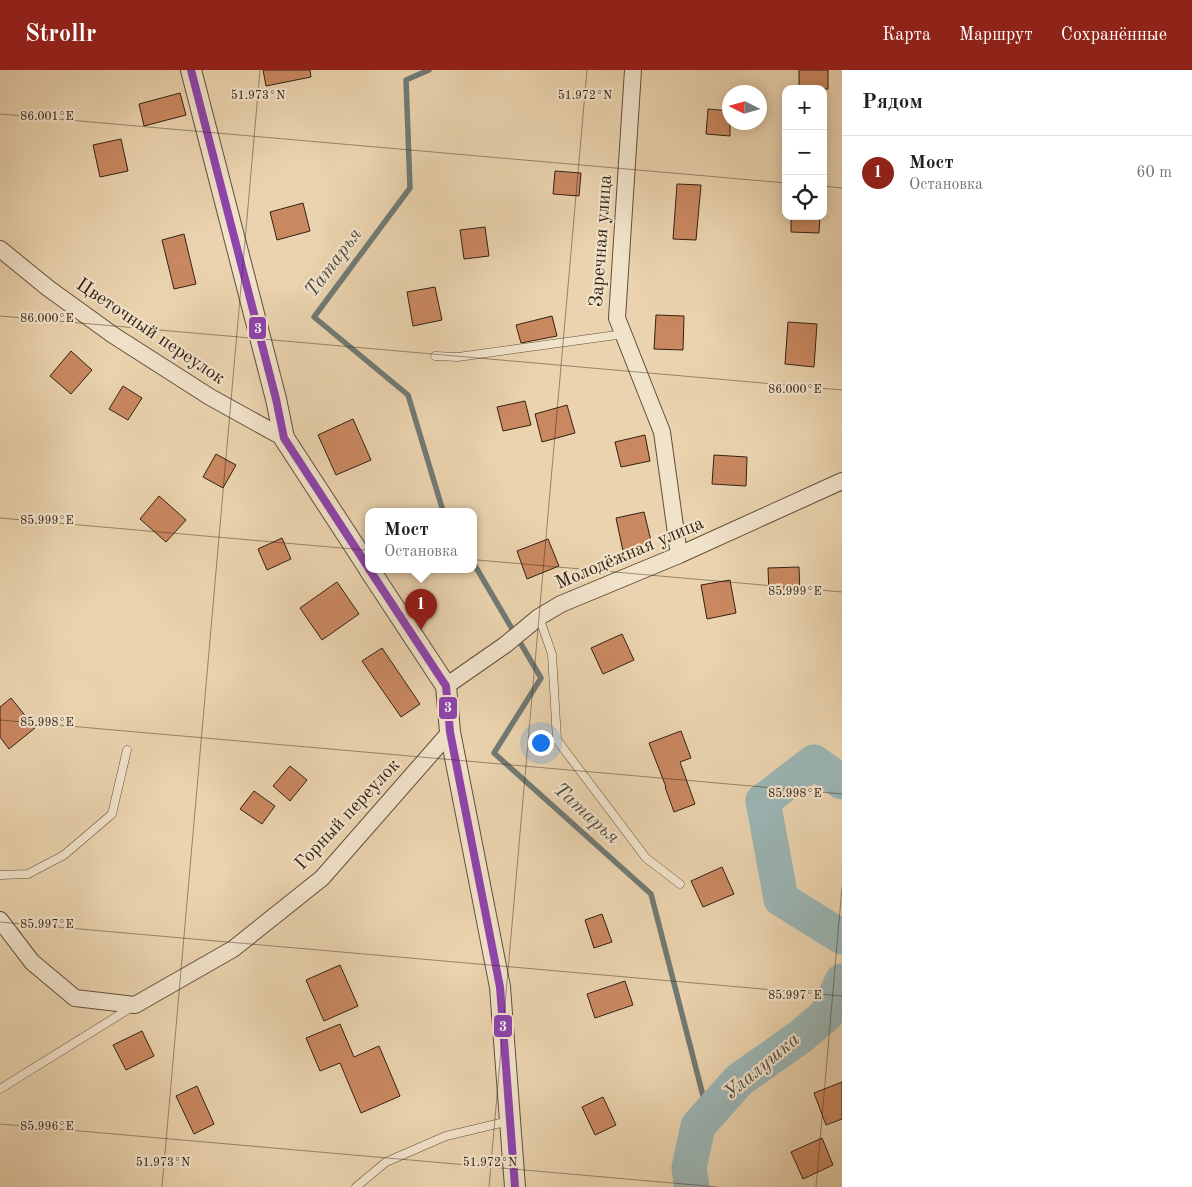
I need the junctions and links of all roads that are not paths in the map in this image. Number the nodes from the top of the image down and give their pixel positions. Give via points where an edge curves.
1 (191, 70) edge
2 (633, 70) edge
3 (0, 249) edge
4 (624, 334) junction
5 (435, 356) dead end
6 (284, 438) junction
7 (842, 481) edge
8 (679, 555) junction
9 (365, 562) edge
10 (372, 573) edge
11 (534, 621) junction
12 (446, 686) junction
13 (450, 732) junction
14 (126, 750) dead end
15 (0, 875) edge
16 (680, 884) dead end
17 (0, 920) edge
18 (135, 1005) junction
19 (0, 1089) edge
20 (509, 1121) junction
21 (356, 1187) edge
22 (515, 1187) edge

1 - 6 street
2 - 4 street, Заречная улица via 617,318
3 - 6 street, Цветочный переулок via 113,335 210,397
4 - 5 lane via 458,357
4 - 8 street, Заречная улица via 662,432
6 - 9 street
7 - 8 street, Молодёжная улица
8 - 11 street, Молодёжная улица via 561,604
10 - 12 street
11 - 12 street, Молодёжная улица via 506,645
11 - 16 lane via 552,654 557,740 646,858
12 - 13 street
13 - 18 street, Горный переулок via 322,878 233,949
13 - 20 street via 500,987
14 - 15 lane via 112,814 64,855 28,874
17 - 18 street via 32,962 75,998
18 - 19 lane
20 - 21 lane via 446,1136 386,1162
20 - 22 street

